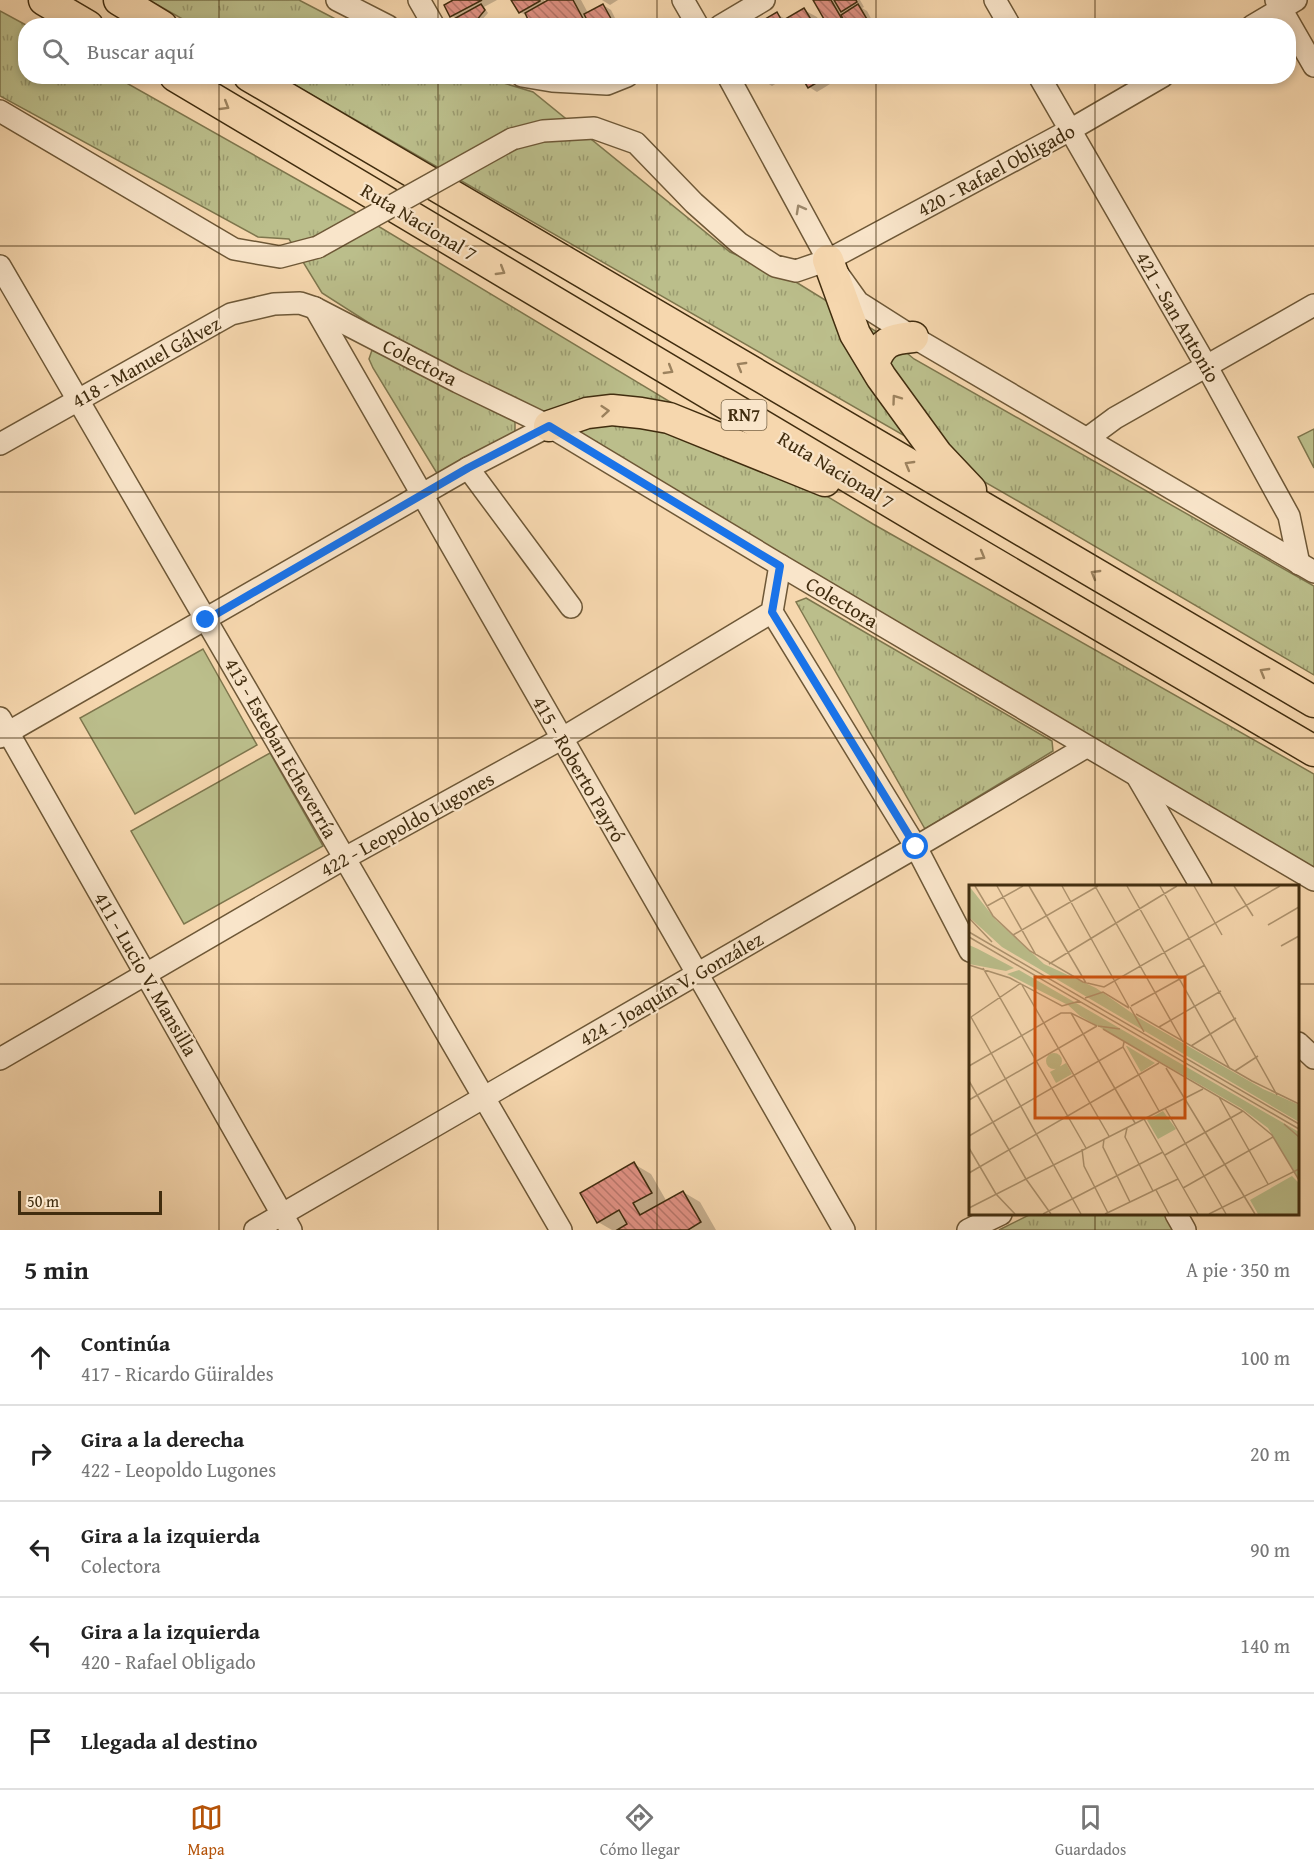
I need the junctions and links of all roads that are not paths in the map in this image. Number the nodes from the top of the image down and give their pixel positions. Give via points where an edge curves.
1 (44, 0) edge
2 (118, 0) edge
3 (337, 0) edge
4 (419, 0) edge
5 (682, 0) edge
6 (764, 0) edge
7 (995, 0) edge
8 (1284, 3) edge
9 (74, 18) edge
10 (148, 18) edge
11 (372, 18) edge
12 (429, 18) edge
13 (693, 18) edge
14 (734, 18) edge
15 (1005, 18) edge
16 (1263, 18) edge
17 (1291, 18) edge
18 (1296, 28) edge
19 (1314, 66) edge
20 (188, 84) edge
21 (263, 84) edge
22 (732, 84) edge
23 (1044, 84) edge
24 (1149, 84) edge
25 (0, 111) edge
26 (1070, 130) junction
27 (828, 260) junction
28 (0, 266) edge
29 (1314, 305) edge
30 (307, 306) junction
31 (913, 337) junction
32 (874, 363) junction
33 (1207, 367) junction
34 (78, 400) junction
35 (549, 426) junction
36 (1088, 438) junction
37 (0, 444) edge
38 (468, 468) junction
39 (421, 496) junction
40 (1022, 532) junction
41 (946, 535) junction
42 (780, 566) junction
43 (1307, 568) edge
44 (571, 607) dead end
45 (772, 612) junction
46 (206, 620) junction
47 (1314, 702) edge
48 (3, 729) edge
49 (561, 738) junction
50 (1086, 747) junction
51 (1314, 751) edge
52 (1137, 777) junction
53 (916, 847) junction
54 (345, 858) junction
55 (1314, 880) edge
56 (1200, 885) edge
57 (969, 949) edge
58 (147, 974) junction
59 (698, 974) junction
60 (0, 1059) edge
61 (484, 1098) junction
62 (999, 1215) edge
63 (1177, 1215) edge
64 (287, 1222) edge
65 (255, 1230) edge
66 (561, 1230) edge
67 (844, 1230) edge
68 (968, 1230) edge
69 (1185, 1230) edge

1 - 9 highway
2 - 10 highway
3 - 11 street
4 - 12 street
5 - 13 street
6 - 14 street
7 - 15 street
8 - 16 street
8 - 17 street
18 - 19 street
20 -> 41 highway, Ruta Nacional 7 / RN7
40 -> 21 highway, Ruta Nacional 7 / RN7
27 -> 22 street
23 - 26 street, 421 - San Antonio
24 - 26 street, 420 - Rafael Obligado
25 - 27 street, 420 - Rafael Obligado, bridge via 234,249 280,257 318,247 512,139 543,131 594,128 636,143 693,203 739,243 775,266 796,271
26 - 27 street, 420 - Rafael Obligado
26 - 33 street, 421 - San Antonio
27 - 31 street via 858,302
27 - 32 highway via 855,334
28 - 34 street, 413 - Esteban Echeverría
29 - 33 street
30 - 34 street, 418 - Manuel Gálvez via 274,304 231,314
30 - 35 street, Colectora
30 - 39 street, 415 - Roberto Payró
31 - 32 highway via 897,338 886,344 879,349
31 - 36 street
40 -> 32 highway via 966,486 937,454
33 - 36 street via 1115,418
33 - 43 street, 421 - San Antonio via 1289,516
34 - 37 street, 418 - Manuel Gálvez
34 - 46 street, 413 - Esteban Echeverría
35 - 38 street
35 -> 41 highway via 587,413 612,410 669,418
35 - 42 street, Colectora
36 - 43 street
38 - 39 street
38 - 44 street
39 - 46 street
39 - 49 street, 415 - Roberto Payró
47 -> 40 highway, Ruta Nacional 7 / RN7
41 -> 51 highway, Ruta Nacional 7 / RN7
42 - 45 street
42 - 50 street, Colectora
45 - 49 street, 422 - Leopoldo Lugones
45 - 53 street
46 - 48 street
46 - 54 street, 413 - Esteban Echeverría
48 - 58 street, 411 - Lucio V. Mansilla
49 - 54 street, 422 - Leopoldo Lugones
49 - 59 street, 415 - Roberto Payró
50 - 52 street, Colectora
50 - 53 street, 424 - Joaquín V. González
52 - 55 street, Colectora
52 - 56 street
53 - 57 street
53 - 59 street, 424 - Joaquín V. González
54 - 58 street, 422 - Leopoldo Lugones
54 - 61 street, 413 - Esteban Echeverría
58 - 60 street, 422 - Leopoldo Lugones
58 - 64 street, 411 - Lucio V. Mansilla
59 - 61 street, 424 - Joaquín V. González
59 - 67 street, 415 - Roberto Payró
61 - 64 street, 424 - Joaquín V. González
61 - 66 street, 413 - Esteban Echeverría
62 - 68 street
63 - 69 street
64 - 65 street, 424 - Joaquín V. González

